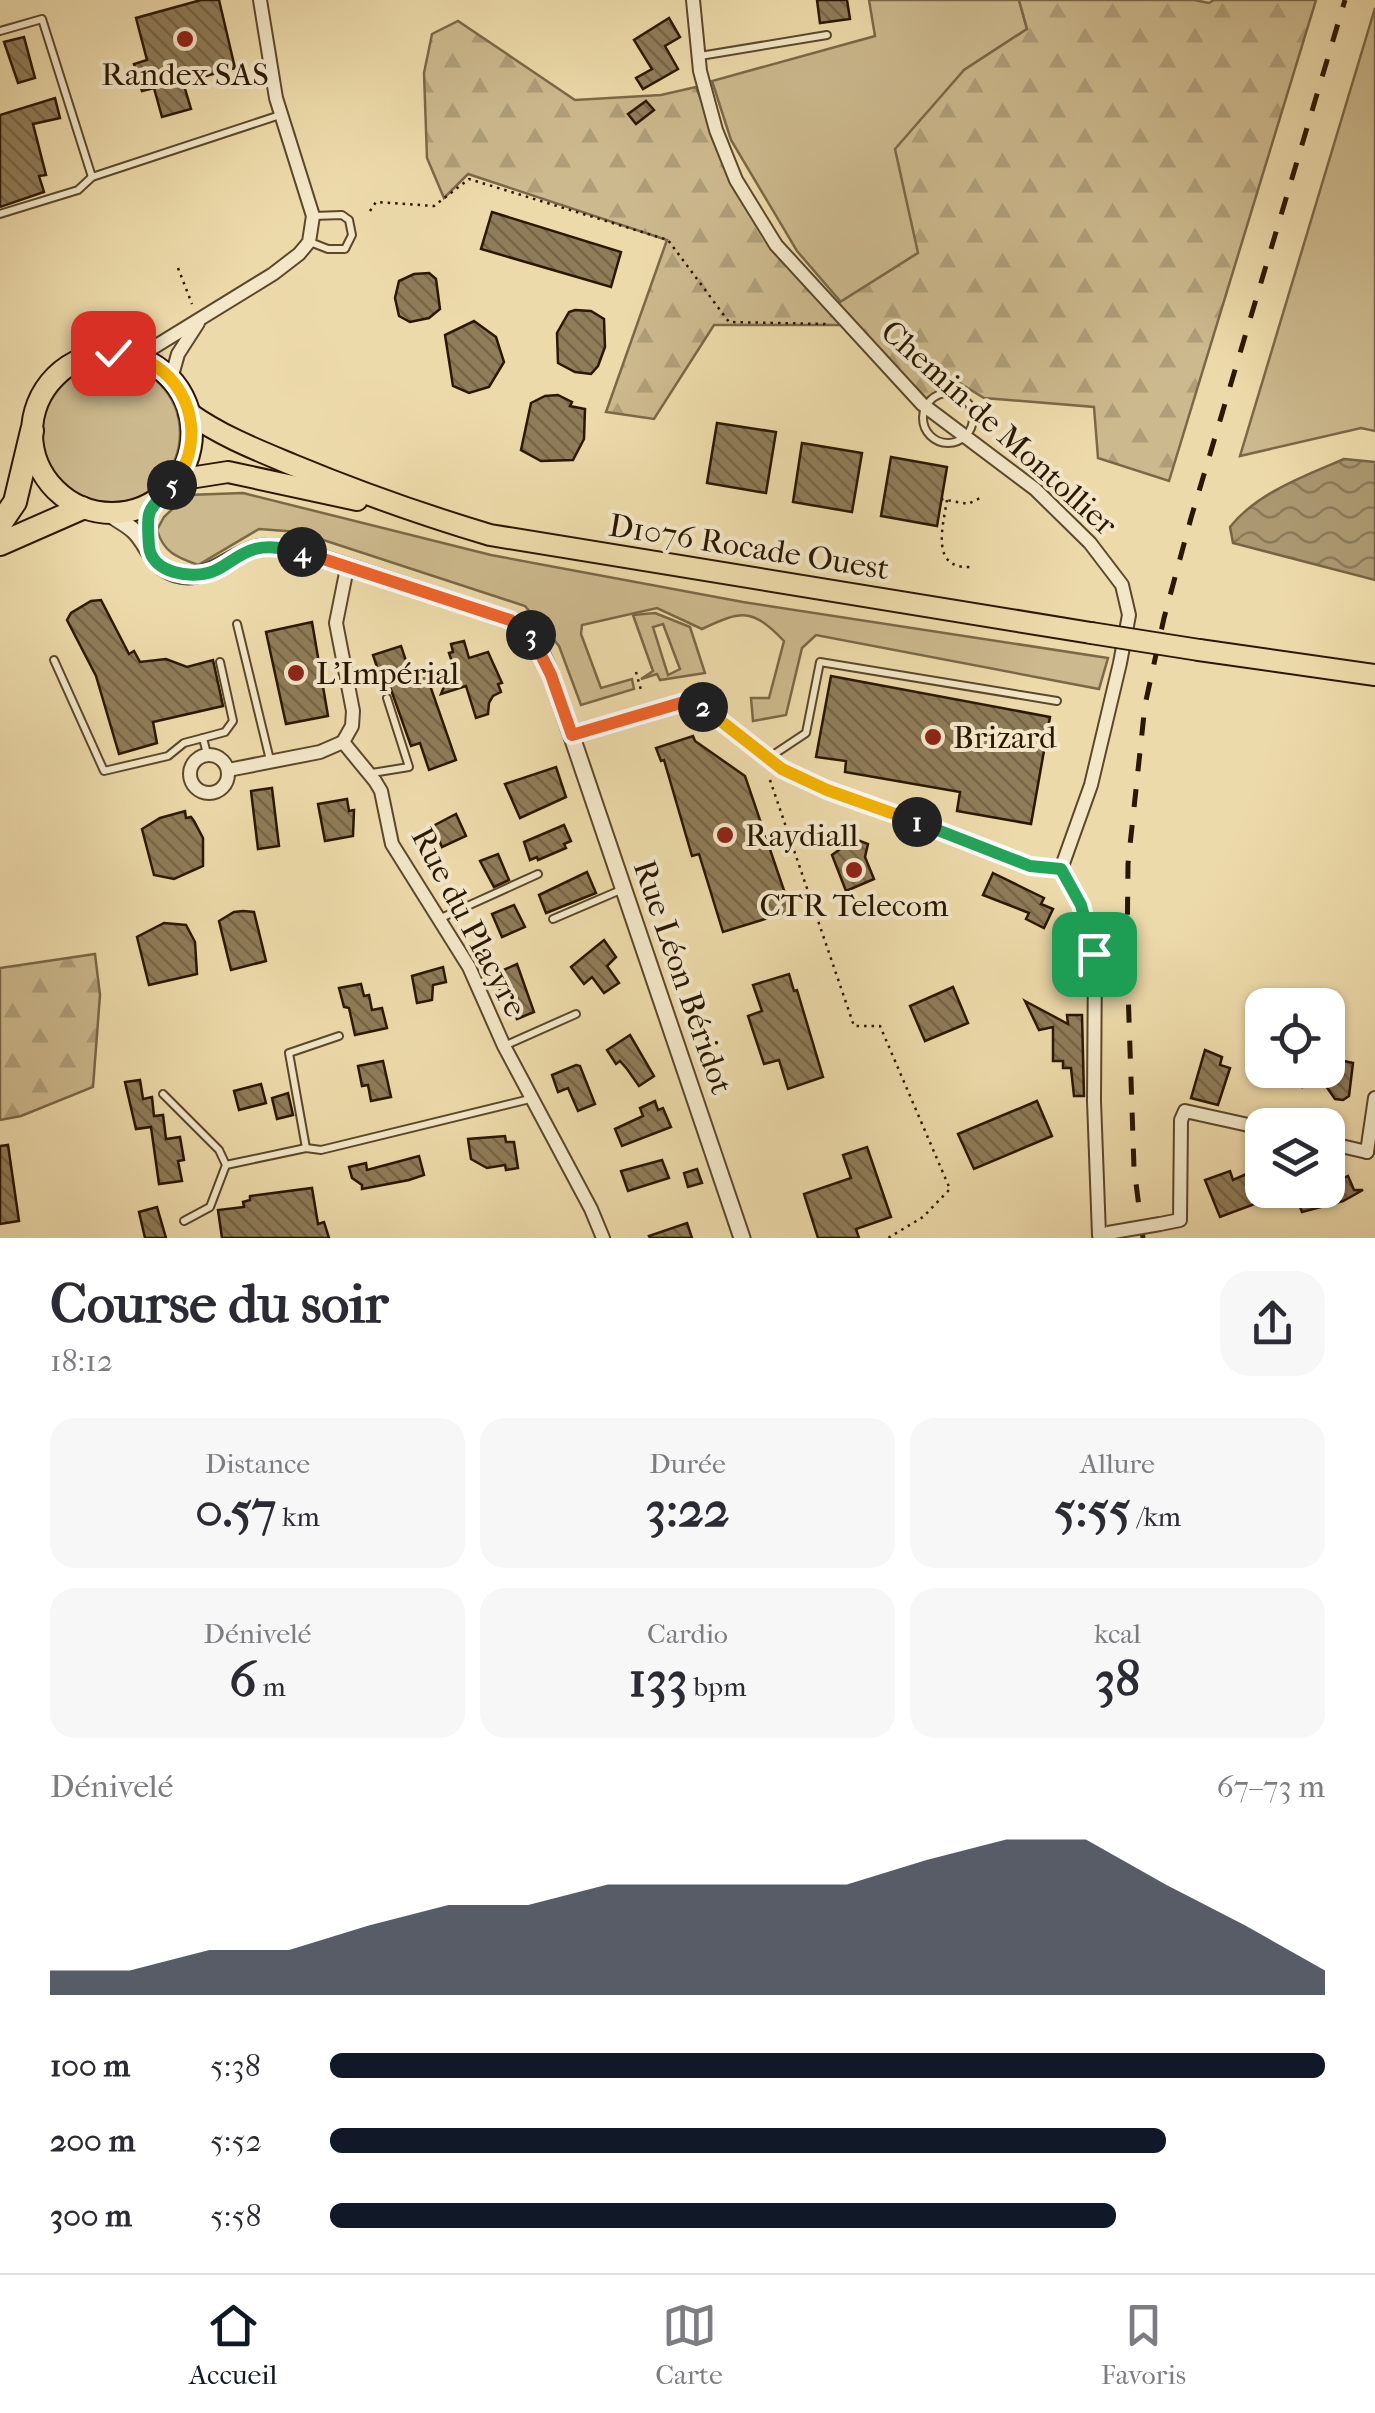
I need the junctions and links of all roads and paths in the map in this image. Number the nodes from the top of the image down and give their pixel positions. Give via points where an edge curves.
1 (260, 0) edge
2 (693, 0) edge
3 (0, 31) edge
4 (827, 35) dead end
5 (698, 57) junction
6 (282, 115) junction
7 (92, 177) junction
8 (370, 211) dead end
9 (0, 214) edge
10 (313, 216) junction
11 (309, 242) junction
12 (178, 268) dead end
13 (193, 306) dead end
14 (200, 320) junction
15 (848, 325) junction
16 (138, 357) junction
17 (171, 379) junction
18 (926, 407) junction
19 (190, 413) junction
20 (32, 431) junction
21 (965, 437) junction
22 (177, 480) junction
23 (980, 498) dead end
24 (151, 504) junction
25 (82, 508) junction
26 (400, 508) junction
27 (108, 514) junction
28 (0, 524) edge
29 (0, 544) edge
30 (150, 553) junction
31 (970, 567) dead end
32 (346, 568) junction
33 (238, 624) dead end
34 (54, 660) dead end
35 (220, 662) dead end
36 (636, 672) dead end
37 (1375, 676) edge
38 (641, 690) dead end
39 (388, 698) dead end
40 (1057, 701) dead end
41 (572, 735) junction
42 (203, 738) junction
43 (343, 742) junction
44 (206, 754) junction
45 (764, 754) junction
46 (270, 762) junction
47 (228, 770) junction
48 (371, 773) junction
49 (1061, 869) junction
50 (538, 874) dead end
51 (624, 889) junction
52 (441, 918) junction
53 (553, 919) dead end
54 (576, 1014) dead end
55 (339, 1036) dead end
56 (504, 1046) junction
57 (163, 1094) dead end
58 (531, 1098) junction
59 (1375, 1098) edge
60 (1245, 1124) edge
61 (1345, 1147) edge
62 (306, 1148) junction
63 (1367, 1152) junction
64 (226, 1165) junction
65 (1375, 1165) edge
66 (184, 1221) dead end
67 (1102, 1235) edge
68 (603, 1238) edge
69 (742, 1238) edge
70 (888, 1238) edge

1 - 6 street
2 - 5 street, Chemin de Montollier
3 - 7 lane via 42,19
4 - 5 lane
5 - 15 street, Chemin de Montollier via 736,180 776,244
6 - 7 lane
6 - 10 street
7 - 9 lane via 78,190
8 - 15 path via 376,202 434,206 469,179 668,240 729,322
10 - 11 street
10 - 11 lane via 342,215 352,235 345,249
11 - 14 street via 274,274
12 - 13 path
14 - 16 street
14 - 17 street
15 - 18 street, Chemin de Montollier
16 - 17 main road
16 - 20 main road via 88,356 66,367 36,406
17 - 19 main road
18 - 21 street, Chemin de Montollier
18 - 21 lane via 924,423 932,437 947,444
18 - 21 lane via 938,395 963,398 973,422
19 - 22 main road via 188,459
19 - 26 main road via 215,431
20 - 25 main road via 45,478
20 - 28 highway via 15,502
21 - 49 street, Chemin de Montollier via 1035,489 1090,543 1127,602 1092,786
22 - 24 main road
22 - 26 main road via 228,472
23 - 31 path via 968,504 944,500 943,554 954,565
24 - 27 main road
24 - 30 street
25 - 27 main road
25 - 29 highway
26 - 37 main road, D1076 Rocade Ouest, bridge via 490,535
27 - 30 street, Rue Léon Béridot via 135,531
30 - 32 street, Rue Léon Béridot via 163,568 187,574 215,571 247,552 275,547
32 - 41 street, Rue Léon Béridot via 520,625 541,651
32 - 43 street via 336,624 354,712
33 - 46 lane
34 - 42 lane via 104,771 168,756
35 - 42 lane via 232,720 226,732
36 - 38 path
39 - 48 lane via 409,767
40 - 45 lane via 820,662 806,734
41 - 45 street via 684,702 703,706
41 - 51 street, Rue Léon Béridot
42 - 44 lane
43 - 46 street
43 - 48 street, Rue du Placyre
44 - 47 street
44 - 47 street via 189,772 197,790 222,788
45 - 49 street via 827,790 1030,866
45 - 70 path via 854,1026 880,1026 950,1189 923,1217
46 - 47 street
48 - 52 street, Rue du Placyre via 392,844
49 - 67 street via 1081,905 1094,954
50 - 52 lane
51 - 53 lane
51 - 69 street, Rue Léon Béridot
52 - 56 street, Rue du Placyre
54 - 56 lane
55 - 62 lane via 288,1052
56 - 58 street, Rue du Placyre
57 - 64 lane
58 - 62 lane via 321,1150
58 - 68 street, Rue du Placyre
59 - 63 street
60 - 67 street, bridge via 1186,1111 1180,1220
61 - 63 street
62 - 64 lane
63 - 65 street
64 - 66 lane via 210,1208

